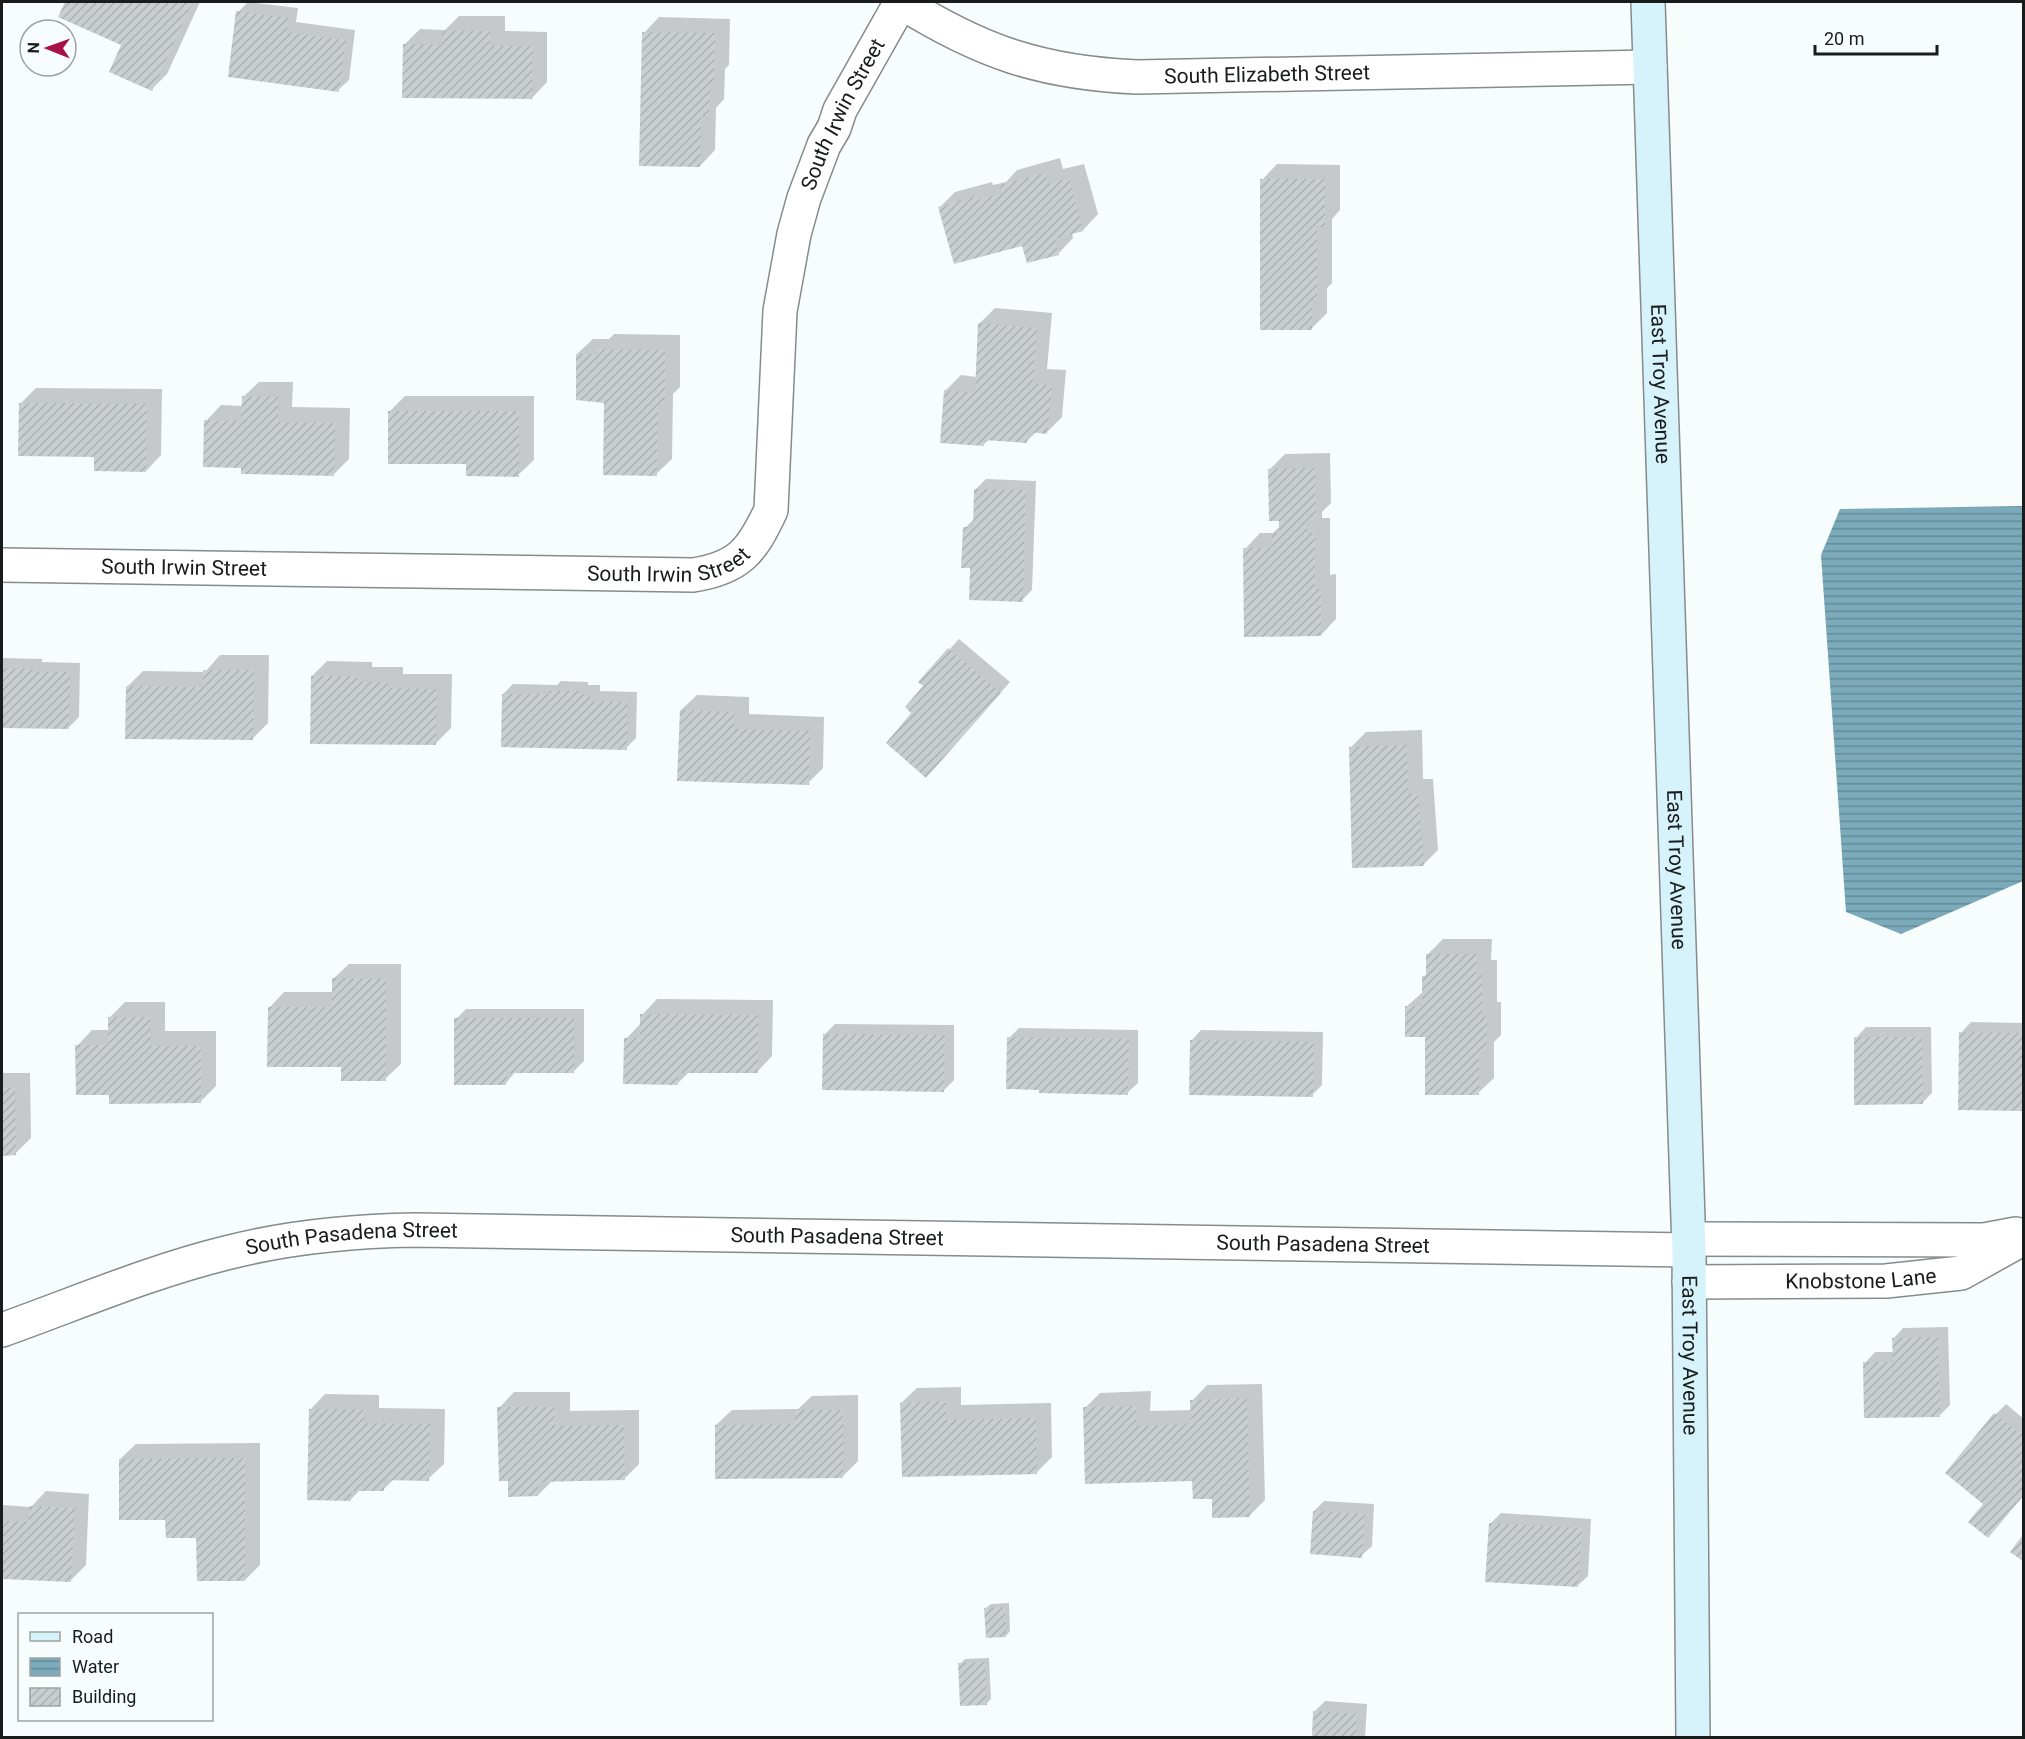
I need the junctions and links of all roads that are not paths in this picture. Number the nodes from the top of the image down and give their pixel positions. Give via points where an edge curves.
1 (901, 2) edge
2 (1648, 2) edge
3 (1650, 67) junction
4 (2, 565) edge
5 (2024, 1232) edge
6 (2024, 1238) edge
7 (1689, 1257) junction
8 (2, 1330) edge
9 (1693, 1737) edge

1 - 3 street, South Elizabeth Street via 937,24 1000,53 1048,67 1103,76
1 - 4 street, South Irwin Street via 840,110 804,198 780,311 771,510 758,538 730,564 693,575
2 - 3 street, East Troy Avenue
3 - 7 street, East Troy Avenue
5 - 7 street, Knobstone Lane via 1984,1240
6 - 7 street, Knobstone Lane via 1961,1273 1886,1281
7 - 8 street, South Pasadena Street via 426,1230 358,1232 299,1238 223,1253
7 - 9 street, East Troy Avenue

